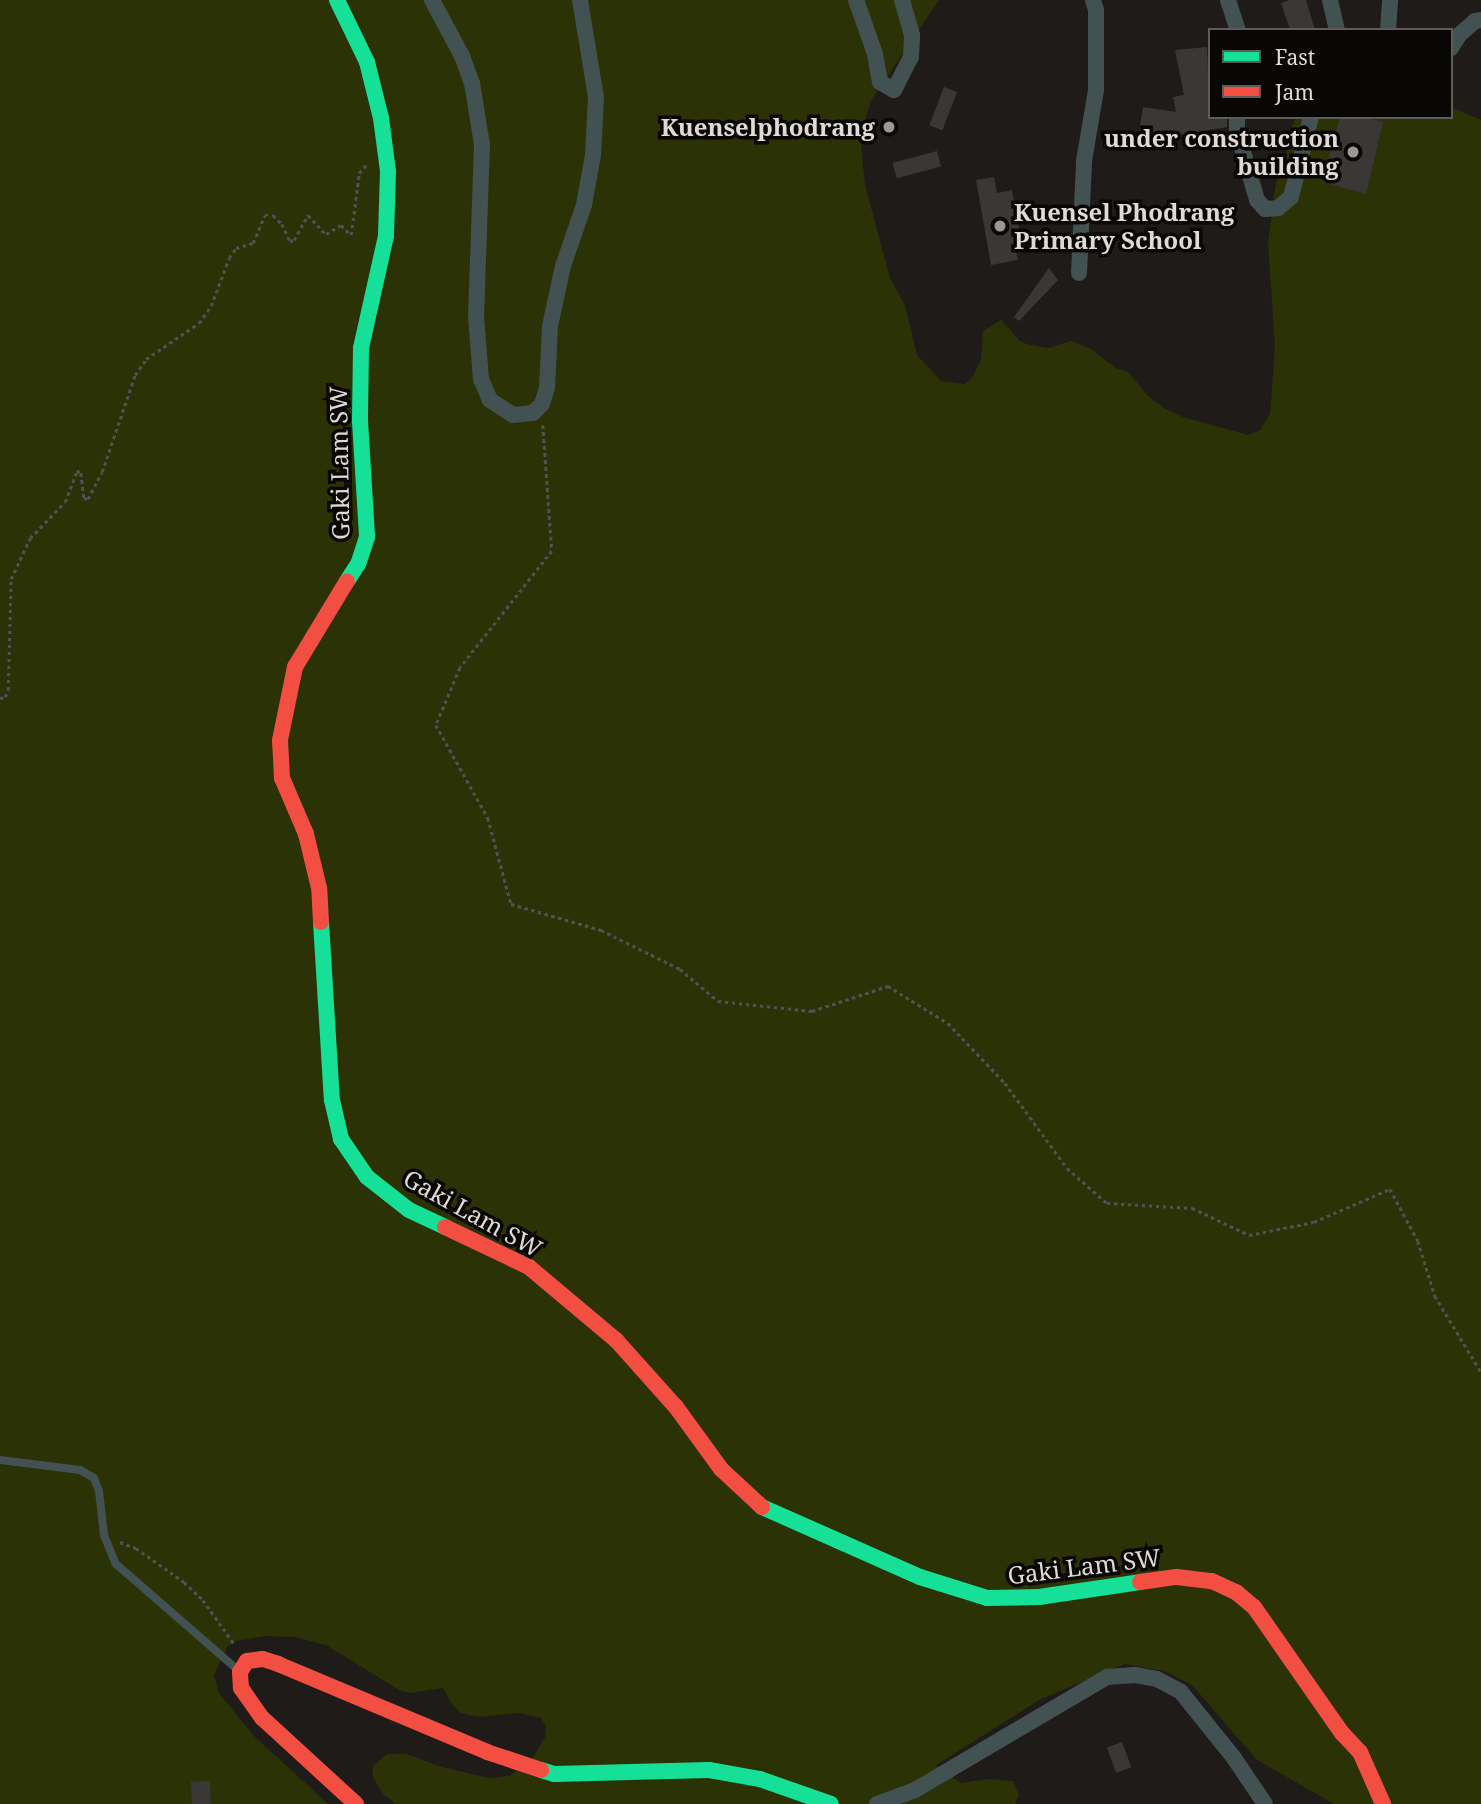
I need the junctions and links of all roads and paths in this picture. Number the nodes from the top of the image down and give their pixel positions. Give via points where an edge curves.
1 (337, 0) edge
2 (432, 0) edge
3 (580, 0) edge
4 (856, 0) edge
5 (902, 0) edge
6 (1093, 0) edge
7 (1228, 0) edge
8 (1330, 0) edge
9 (1390, 0) edge
10 (1481, 20) edge
11 (1237, 28) edge
12 (1337, 28) edge
13 (1388, 28) edge
14 (1453, 45) edge
15 (1237, 119) edge
16 (1310, 119) edge
17 (388, 169) junction
18 (1079, 273) dead end
19 (542, 404) junction
20 (0, 698) edge
21 (1481, 1372) edge
22 (0, 1461) edge
23 (104, 1535) junction
24 (243, 1666) junction
25 (356, 1804) edge
26 (831, 1804) edge
27 (877, 1804) edge
28 (1265, 1804) edge
29 (1383, 1804) edge

1 - 17 street, Gaki Lam SW via 367,62 382,118
2 - 19 street via 472,83 482,145 476,316 481,379 491,400 513,415 533,413
3 - 19 street via 596,97 593,155 551,326
4 - 5 street via 880,82 894,90 911,57 912,35
6 - 18 street via 1097,10 1097,90 1084,161
7 - 11 street
8 - 12 street
9 - 13 street
10 - 14 street
15 - 16 street via 1257,200 1265,209 1278,208 1291,197
17 - 20 path via 362,167 351,235 341,225 327,234 308,215 290,241 282,224 273,215 265,215 253,243 236,248 229,258 211,306 199,323 146,359 135,376 88,499 77,470 65,502 30,538 11,579 8,690
17 - 29 street, Gaki Lam SW via 386,236 361,348 367,537 358,564 295,667 281,740 282,778 306,834 318,888 332,1100 341,1139 367,1177 409,1210 529,1267 616,1340 755,1504 920,1577 987,1598 1039,1597 1177,1577 1212,1581 1236,1592 1254,1607 1360,1752
19 - 21 path via 552,551 460,668 436,725 488,818 511,904 601,930 680,969 718,1002 812,1011 888,986 948,1023 1005,1083 1067,1168 1107,1203 1192,1208 1249,1235 1314,1222 1390,1189 1418,1241 1435,1296
22 - 23 lane via 80,1469 94,1478
23 - 24 lane via 116,1564
23 - 24 path via 136,1548 184,1582 202,1600
24 - 25 street via 241,1688 262,1718
24 - 26 street via 263,1659 290,1668 487,1752 554,1774 709,1770 760,1779
27 - 28 street via 915,1790 1107,1677 1135,1675 1157,1679 1181,1692

